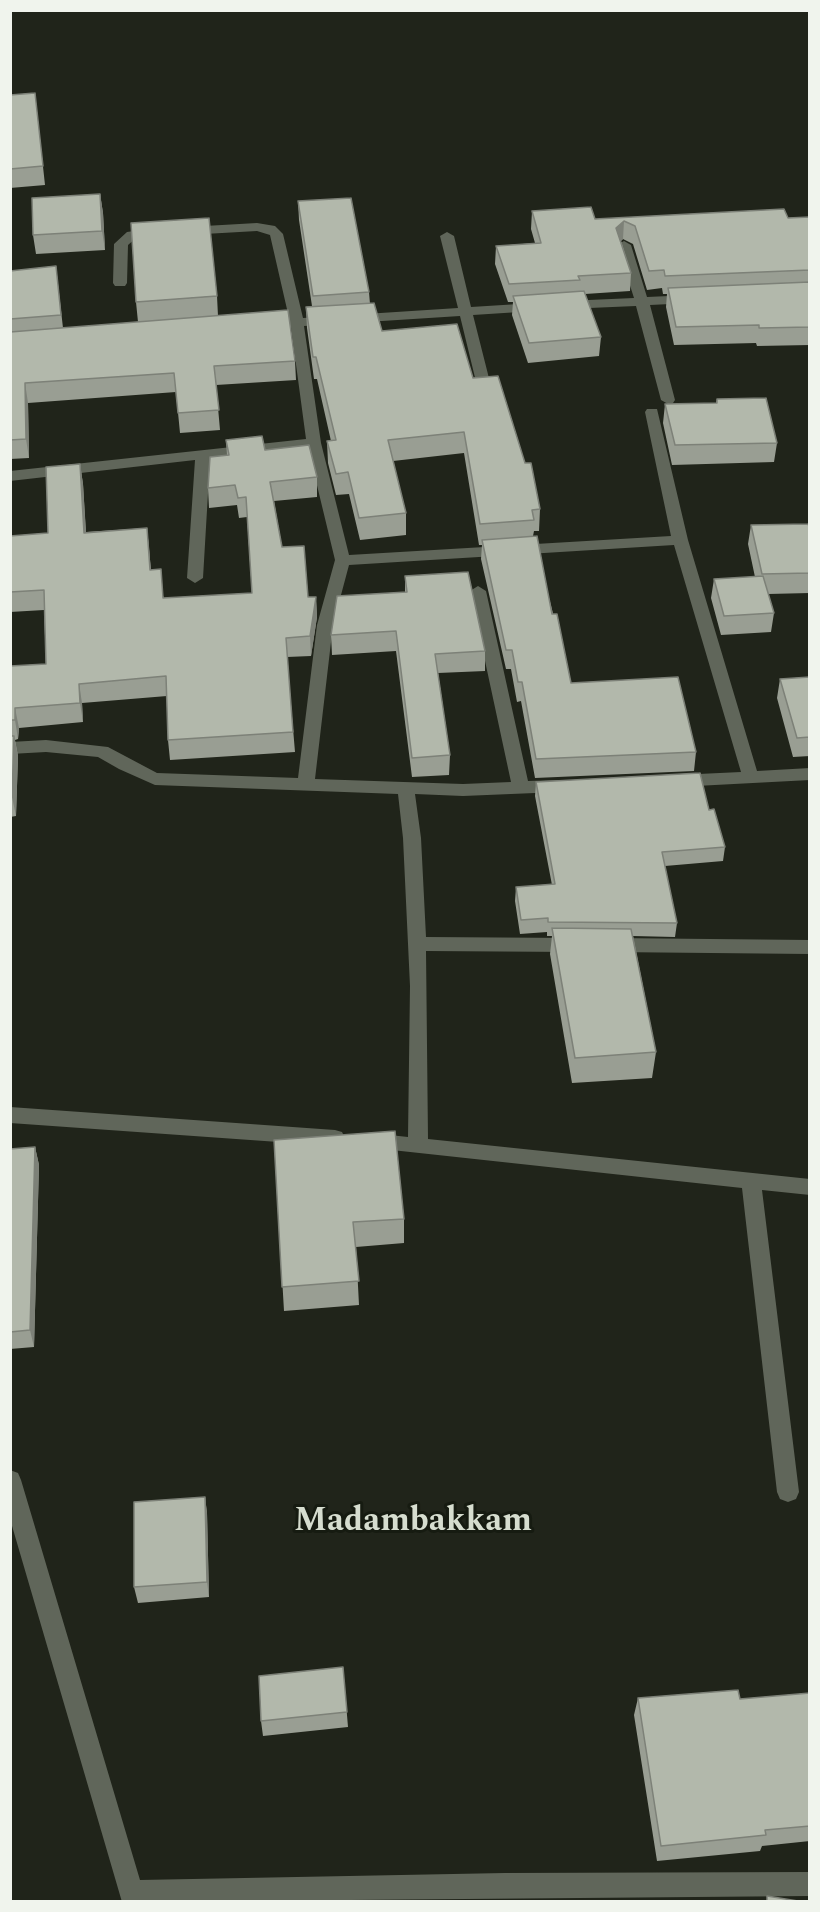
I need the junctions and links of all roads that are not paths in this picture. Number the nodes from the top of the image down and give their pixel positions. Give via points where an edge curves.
1 (447, 236) dead end
2 (624, 245) edge
3 (120, 283) dead end
4 (702, 299) edge
5 (642, 301) junction
6 (464, 312) junction
7 (297, 322) junction
8 (249, 326) edge
9 (486, 394) edge
10 (668, 400) dead end
11 (652, 412) dead end
12 (314, 443) junction
13 (203, 455) junction
14 (10, 476) edge
15 (680, 540) junction
16 (343, 560) junction
17 (195, 578) dead end
18 (478, 591) dead end
19 (10, 748) edge
20 (810, 774) edge
21 (751, 777) junction
22 (659, 781) edge
23 (306, 784) junction
24 (578, 785) edge
25 (521, 787) junction
26 (406, 788) junction
27 (417, 944) junction
28 (810, 947) edge
29 (10, 1115) edge
30 (418, 1144) junction
31 (751, 1180) junction
32 (810, 1187) edge
33 (10, 1480) edge
34 (788, 1492) dead end
35 (810, 1884) edge
36 (133, 1897) edge

1 - 6 street
2 - 5 street
3 - 7 street via 121,243 132,235 270,229 276,234
4 - 5 street
5 - 6 street
5 - 10 street
6 - 7 street
6 - 9 street
7 - 8 street
7 - 12 street
11 - 15 street
12 - 13 street
12 - 16 street
13 - 14 street
13 - 17 street
15 - 16 street
15 - 21 street
16 - 23 street via 325,625
18 - 25 street
19 - 23 street via 46,746 102,751 155,779
20 - 21 street
21 - 22 street
23 - 26 street
24 - 25 street
25 - 26 street
26 - 27 street
27 - 28 street
27 - 30 street
29 - 30 street
30 - 31 street
31 - 32 street
31 - 34 street
33 - 36 street
35 - 36 street via 505,1885

